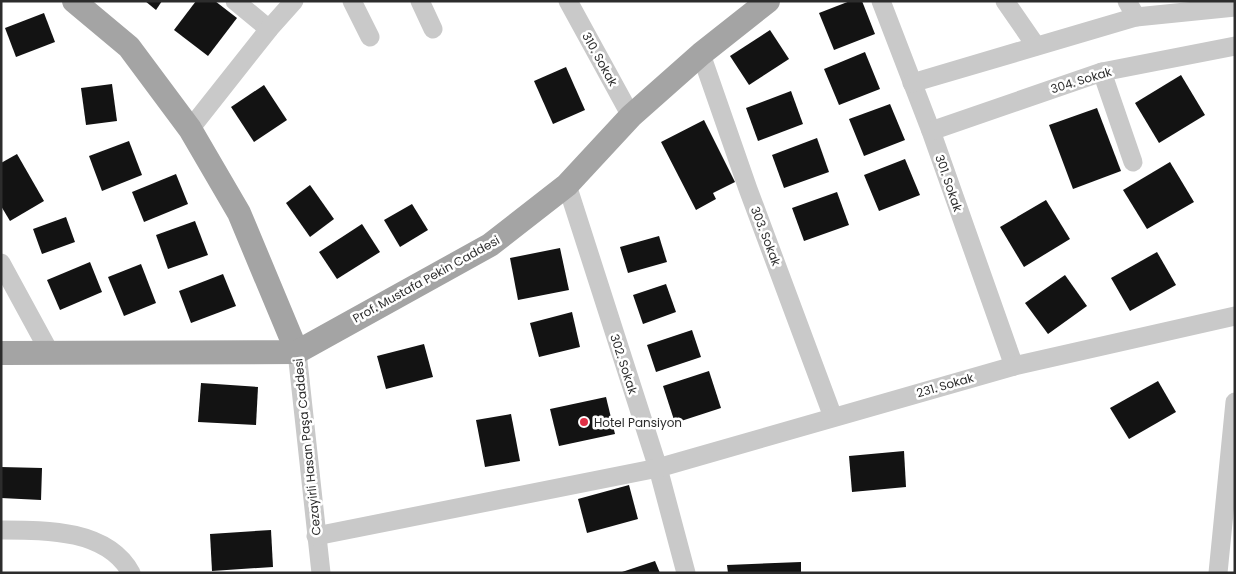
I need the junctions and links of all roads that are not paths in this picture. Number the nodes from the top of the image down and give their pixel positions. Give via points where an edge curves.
1 (74, 1) edge
2 (235, 1) edge
3 (294, 1) edge
4 (352, 1) edge
5 (420, 1) edge
6 (568, 1) edge
7 (768, 1) edge
8 (881, 1) edge
9 (1005, 1) edge
10 (1235, 7) edge
11 (1132, 9) edge
12 (269, 29) junction
13 (433, 29) dead end
14 (370, 37) dead end
15 (1036, 46) junction
16 (1235, 46) edge
17 (702, 54) junction
18 (1102, 72) junction
19 (912, 83) junction
20 (631, 116) junction
21 (190, 129) junction
22 (931, 131) junction
23 (1133, 162) dead end
24 (567, 186) junction
25 (1, 262) edge
26 (1235, 316) edge
27 (296, 352) junction
28 (1, 353) edge
29 (50, 353) junction
30 (1014, 366) junction
31 (1235, 402) edge
32 (833, 417) junction
33 (658, 468) junction
34 (1, 530) edge
35 (316, 536) junction
36 (131, 573) edge
37 (321, 573) edge
38 (686, 573) edge
39 (1218, 573) edge

1 - 21 main road, Cezayirli Hasan Paşa Caddesi via 129,47
2 - 12 street
3 - 12 street
4 - 14 street
5 - 13 street
6 - 20 street, 310. Sokak
7 - 17 main road, Prof. Mustafa Pekin Caddesi
8 - 19 street, 301. Sokak
9 - 15 street
10 - 11 street
11 - 15 street
12 - 21 street
15 - 19 street
16 - 18 street, 304. Sokak
17 - 20 main road, Prof. Mustafa Pekin Caddesi
17 - 32 street, 303. Sokak via 748,189
18 - 22 street, 304. Sokak
18 - 23 street
19 - 22 street, 301. Sokak
20 - 24 main road, Prof. Mustafa Pekin Caddesi
21 - 27 main road, Cezayirli Hasan Paşa Caddesi via 239,213
22 - 30 street, 301. Sokak
24 - 27 main road, Prof. Mustafa Pekin Caddesi via 490,246
24 - 33 street, 302. Sokak
25 - 29 street
26 - 30 street, 231. Sokak
27 - 29 main road, Prof. Mustafa Pekin Caddesi
27 - 35 street, Cezayirli Hasan Paşa Caddesi
28 - 29 main road, Prof. Mustafa Pekin Caddesi
30 - 32 street, 231. Sokak
31 - 39 street
32 - 33 street, 231. Sokak
33 - 35 street, 231. Sokak
33 - 38 street, 302. Sokak
34 - 36 street via 44,530 70,534 107,546
35 - 37 street, Cezayirli Hasan Paşa Caddesi

